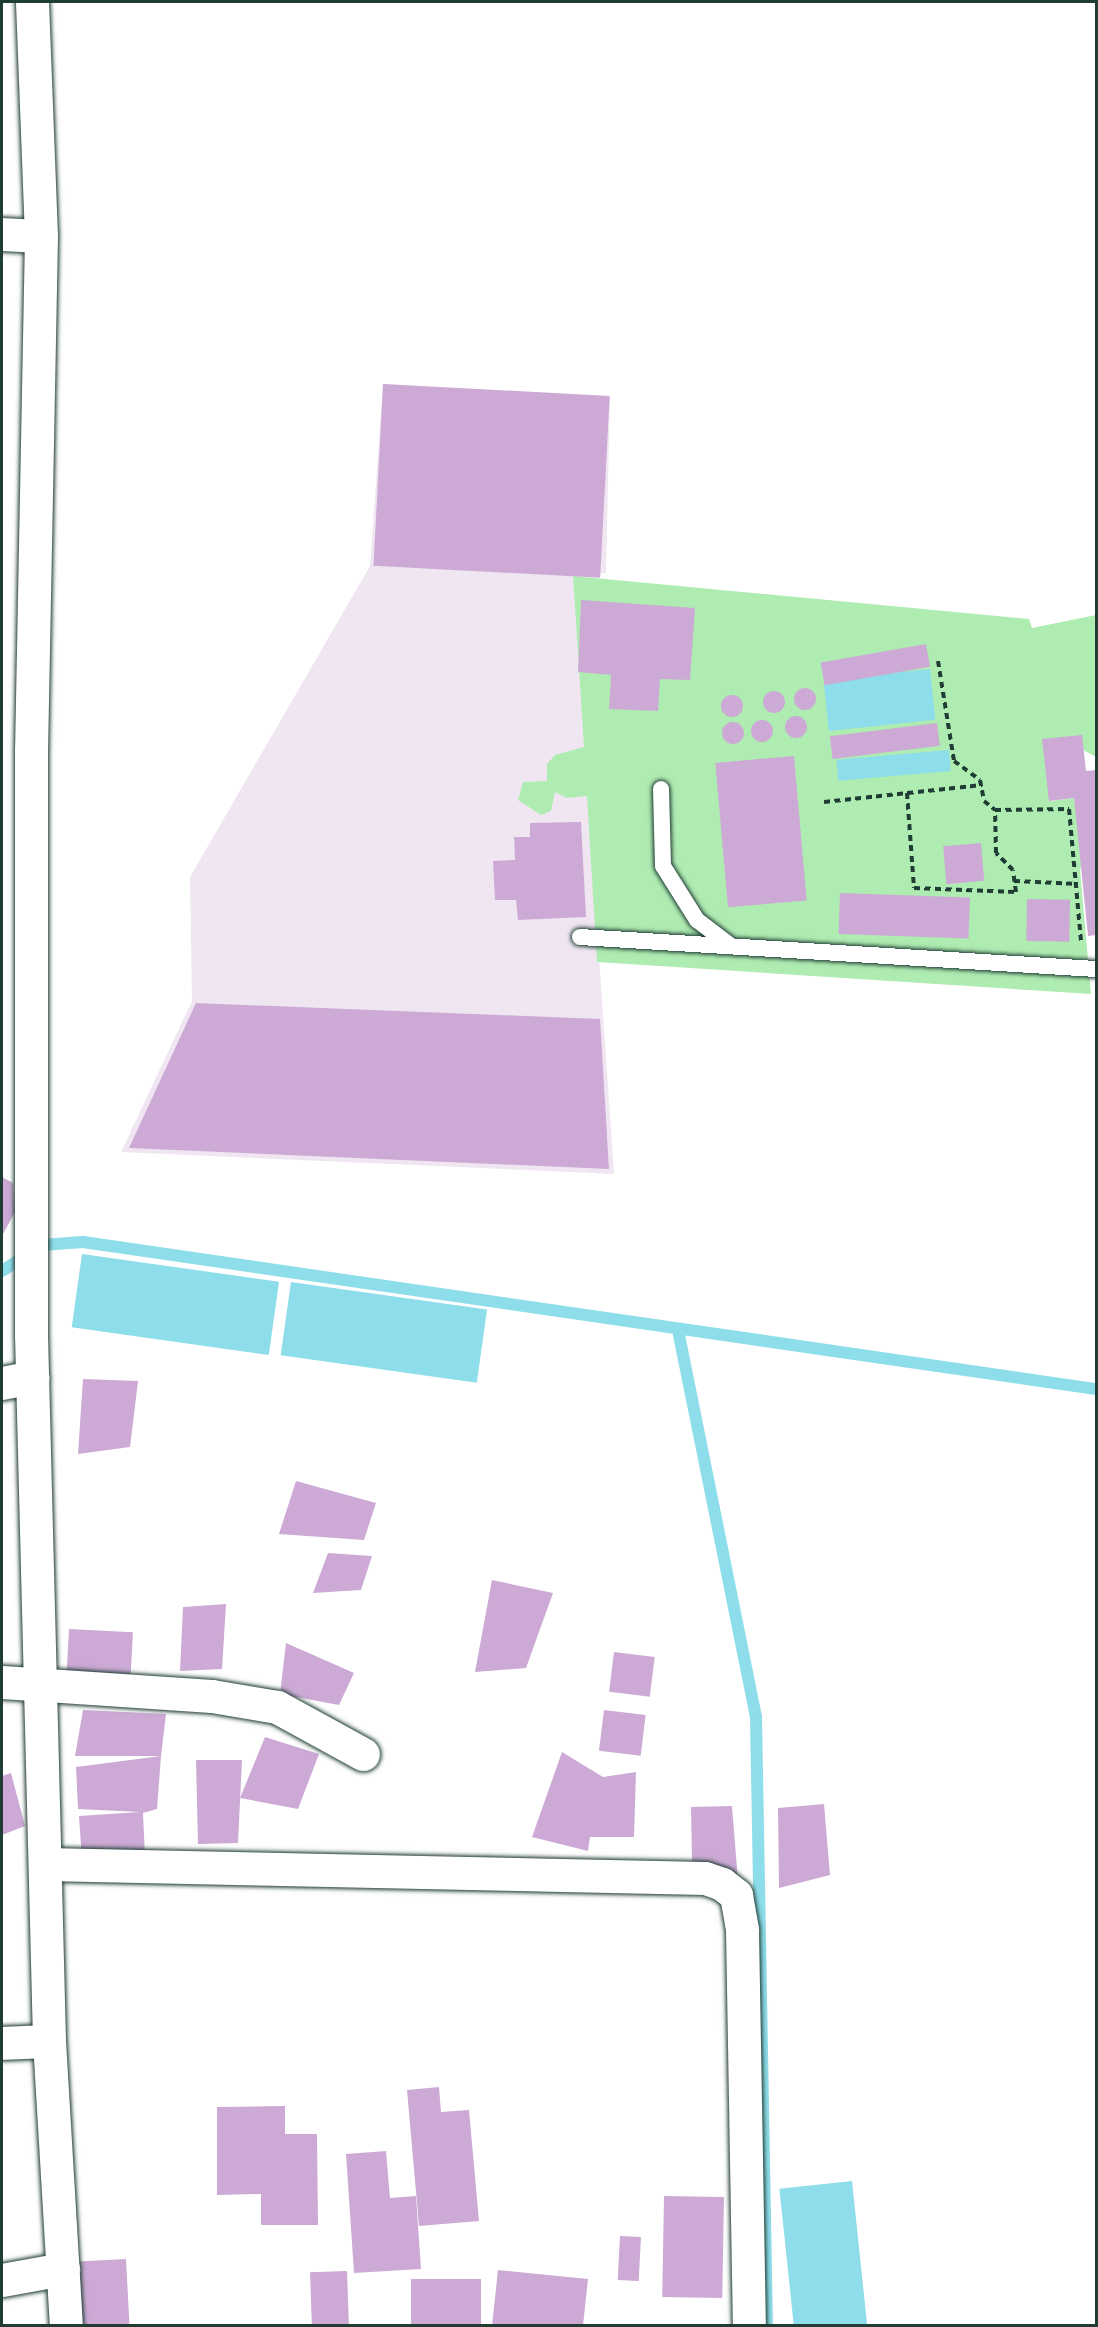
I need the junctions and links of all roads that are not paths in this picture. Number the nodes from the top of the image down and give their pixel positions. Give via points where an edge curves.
1 (32, 2) edge
2 (2, 234) edge
3 (41, 236) junction
4 (660, 789) dead end
5 (580, 938) dead end
6 (731, 946) junction
7 (1089, 969) edge
8 (17, 1380) edge
9 (2, 1682) edge
10 (39, 1682) junction
11 (363, 1754) dead end
12 (45, 1864) junction
13 (49, 2041) junction
14 (2, 2043) edge
15 (63, 2269) junction
16 (2, 2280) edge
17 (66, 2325) edge
18 (749, 2325) edge

1 - 3 street
2 - 3 street
3 - 8 street via 30,750 30,1247
4 - 6 lane via 663,866 697,920
5 - 6 lane
6 - 7 lane
8 - 10 street
9 - 10 street
10 - 11 street via 277,1707
10 - 12 street
12 - 13 street
12 - 18 street via 705,1878 722,1884 736,1895 742,1930
13 - 14 street
13 - 15 street
15 - 16 street
15 - 17 street

